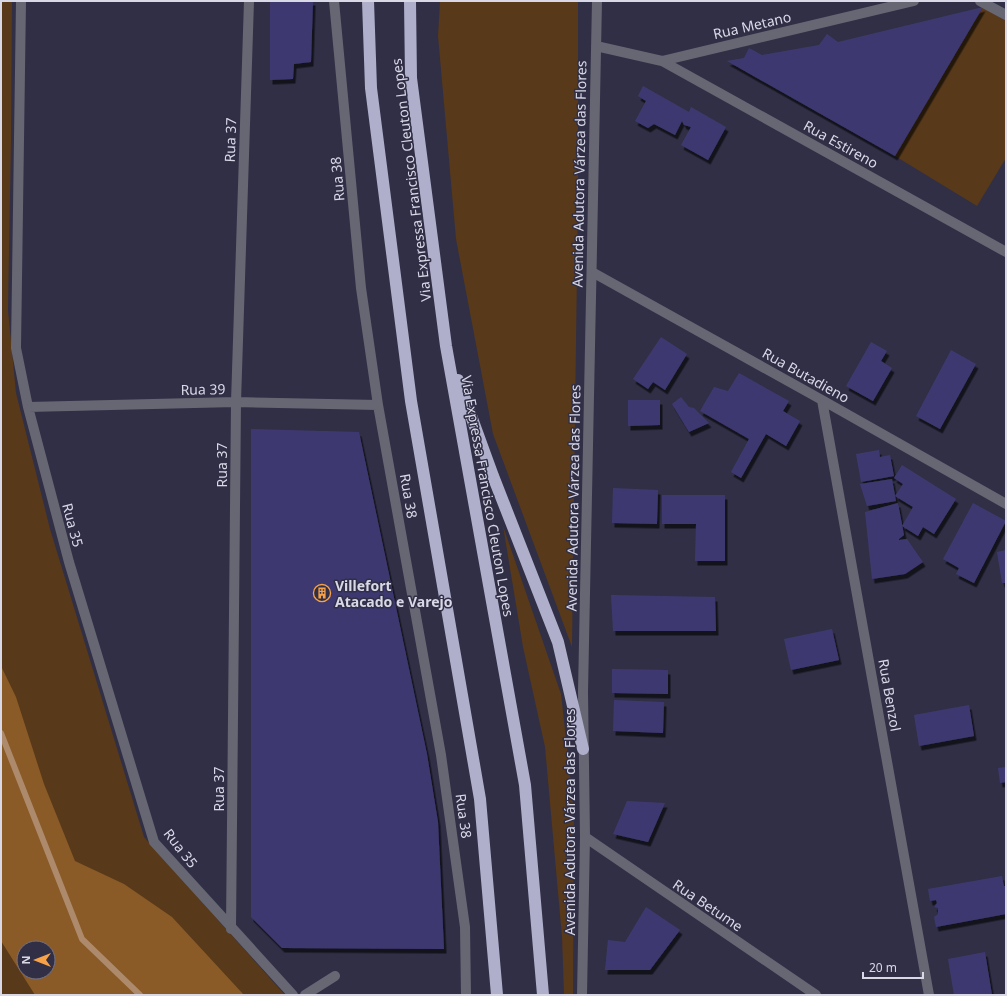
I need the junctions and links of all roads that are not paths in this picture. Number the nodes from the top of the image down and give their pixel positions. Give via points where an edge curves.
1 (21, 1) edge
2 (249, 1) edge
3 (334, 1) edge
4 (368, 1) edge
5 (410, 1) edge
6 (597, 1) edge
7 (914, 1) edge
8 (980, 1) edge
9 (1006, 15) edge
10 (596, 46) junction
11 (662, 61) junction
12 (1006, 252) edge
13 (592, 272) junction
14 (446, 346) junction
15 (822, 400) junction
16 (236, 402) junction
17 (378, 405) junction
18 (28, 407) junction
19 (1006, 504) edge
20 (583, 749) junction
21 (584, 838) junction
22 (231, 928) junction
23 (335, 976) dead end
24 (293, 995) edge
25 (305, 995) edge
26 (466, 995) edge
27 (497, 995) edge
28 (543, 995) edge
29 (582, 995) edge
30 (816, 995) edge
31 (929, 995) edge

1 - 18 street, Rua 35 via 16,348
2 - 16 street, Rua 37
3 - 17 street, Rua 38 via 361,288
4 - 27 highway, Via Expressa Francisco Cleuton Lopes via 371,88 411,401 480,798
5 - 14 highway, Via Expressa Francisco Cleuton Lopes via 411,78
6 - 10 street, Avenida Adutora Várzea das Flores
7 - 11 street, Rua Metano
8 - 9 street
10 - 11 street, Rua Metano
10 - 13 street, Avenida Adutora Várzea das Flores
11 - 12 street, Rua Estireno
13 - 15 street, Rua Butadieno
13 - 20 street, Avenida Adutora Várzea das Flores
14 - 20 highway via 493,476 558,642
14 - 28 highway, Via Expressa Francisco Cleuton Lopes via 525,785
15 - 19 street, Rua Butadieno
15 - 31 street, Rua Benzol
16 - 17 street, Rua 39
16 - 18 street, Rua 39
16 - 22 street, Rua 37
17 - 26 street, Rua 38 via 441,755 465,927
18 - 22 street, Rua 35 via 69,562 154,842
20 - 21 street, Avenida Adutora Várzea das Flores
21 - 29 street, Avenida Adutora Várzea das Flores
21 - 30 street, Rua Betume
22 - 24 street, Rua 35
23 - 25 street

